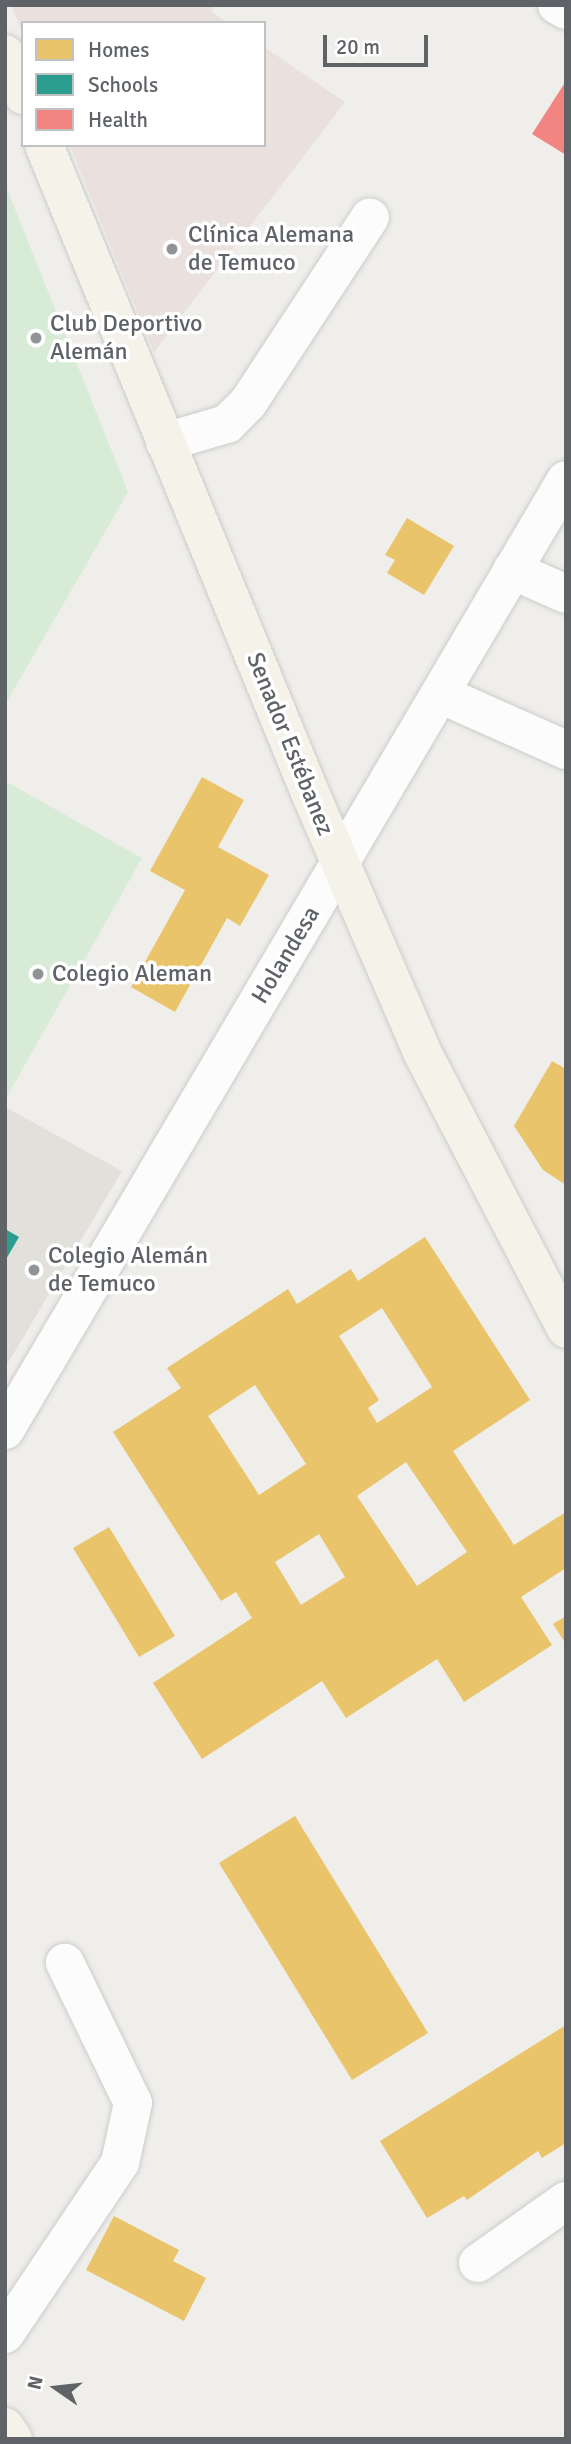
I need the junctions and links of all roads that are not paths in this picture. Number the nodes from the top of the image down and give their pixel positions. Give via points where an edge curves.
1 (557, 5) edge
2 (566, 10) edge
3 (5, 54) edge
4 (21, 90) edge
5 (45, 147) edge
6 (370, 217) dead end
7 (165, 442) junction
8 (563, 491) edge
9 (519, 559) junction
10 (566, 567) edge
11 (566, 594) edge
12 (445, 684) junction
13 (565, 728) edge
14 (566, 750) edge
15 (340, 864) junction
16 (566, 1329) edge
17 (5, 1430) edge
18 (65, 1963) dead end
19 (566, 2200) edge
20 (478, 2263) dead end
21 (5, 2334) edge
22 (5, 2427) edge
23 (13, 2439) edge

1 - 2 street
3 - 4 main road
5 - 7 main road, Senador Estébanez
6 - 7 street via 247,403 227,424
7 - 15 main road, Senador Estébanez
8 - 9 street, Holandesa
9 - 10 street
9 - 11 street
9 - 12 street, Holandesa
12 - 13 street
12 - 14 street
12 - 15 street, Holandesa
15 - 16 main road, Senador Estébanez via 422,1052
15 - 17 street, Holandesa
18 - 21 street via 133,2103 120,2163
19 - 20 street
22 - 23 main road

